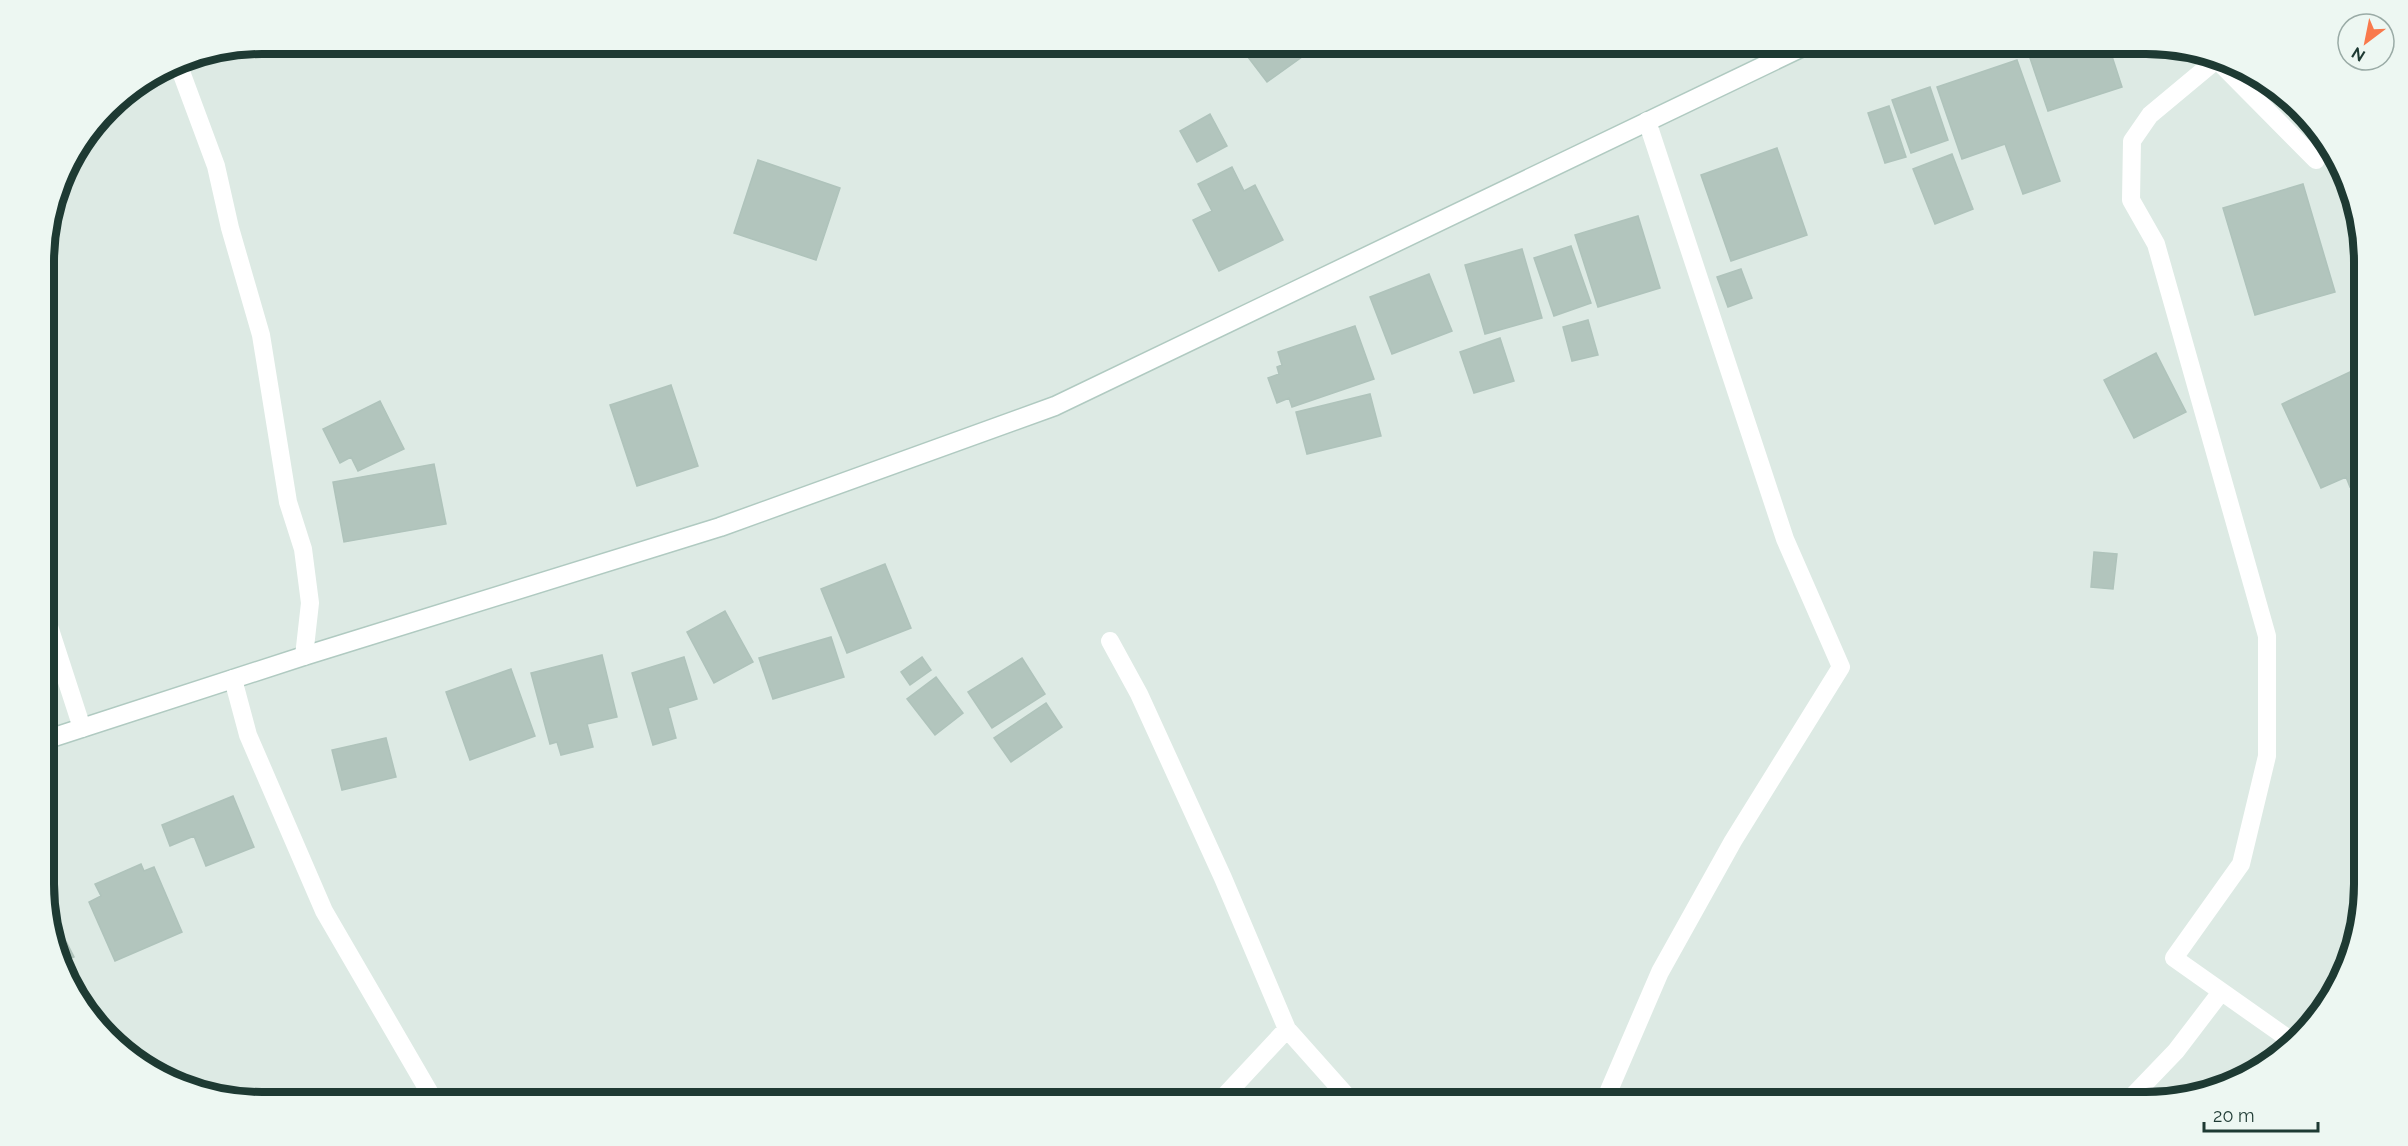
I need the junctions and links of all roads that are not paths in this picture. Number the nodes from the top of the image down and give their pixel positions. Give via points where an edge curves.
1 (1788, 54) edge
2 (2208, 64) edge
3 (181, 71) edge
4 (2228, 71) edge
5 (1647, 121) junction
6 (2316, 160) dead end
7 (1110, 641) dead end
8 (54, 642) edge
9 (304, 656) junction
10 (233, 679) junction
11 (82, 728) junction
12 (54, 737) edge
13 (2221, 992) junction
14 (1287, 1029) junction
15 (2286, 1037) edge
16 (429, 1092) edge
17 (1228, 1092) edge
18 (1343, 1092) edge
19 (1608, 1092) edge
20 (2137, 1092) edge

1 - 5 street
2 - 13 street via 2150,114 2132,141 2131,200 2156,244 2267,636 2267,756 2241,864 2174,958
3 - 9 street via 216,166 261,335 288,502 303,549 310,603
4 - 6 street
5 - 9 street via 1055,406 720,527
5 - 19 street via 1785,539 1842,667 1733,841 1660,972
7 - 14 street via 1139,694 1224,878
8 - 11 street
9 - 10 street
10 - 11 street
10 - 16 street via 248,735 324,911
11 - 12 street
13 - 15 street
13 - 20 street via 2176,1051
14 - 17 street
14 - 18 street

